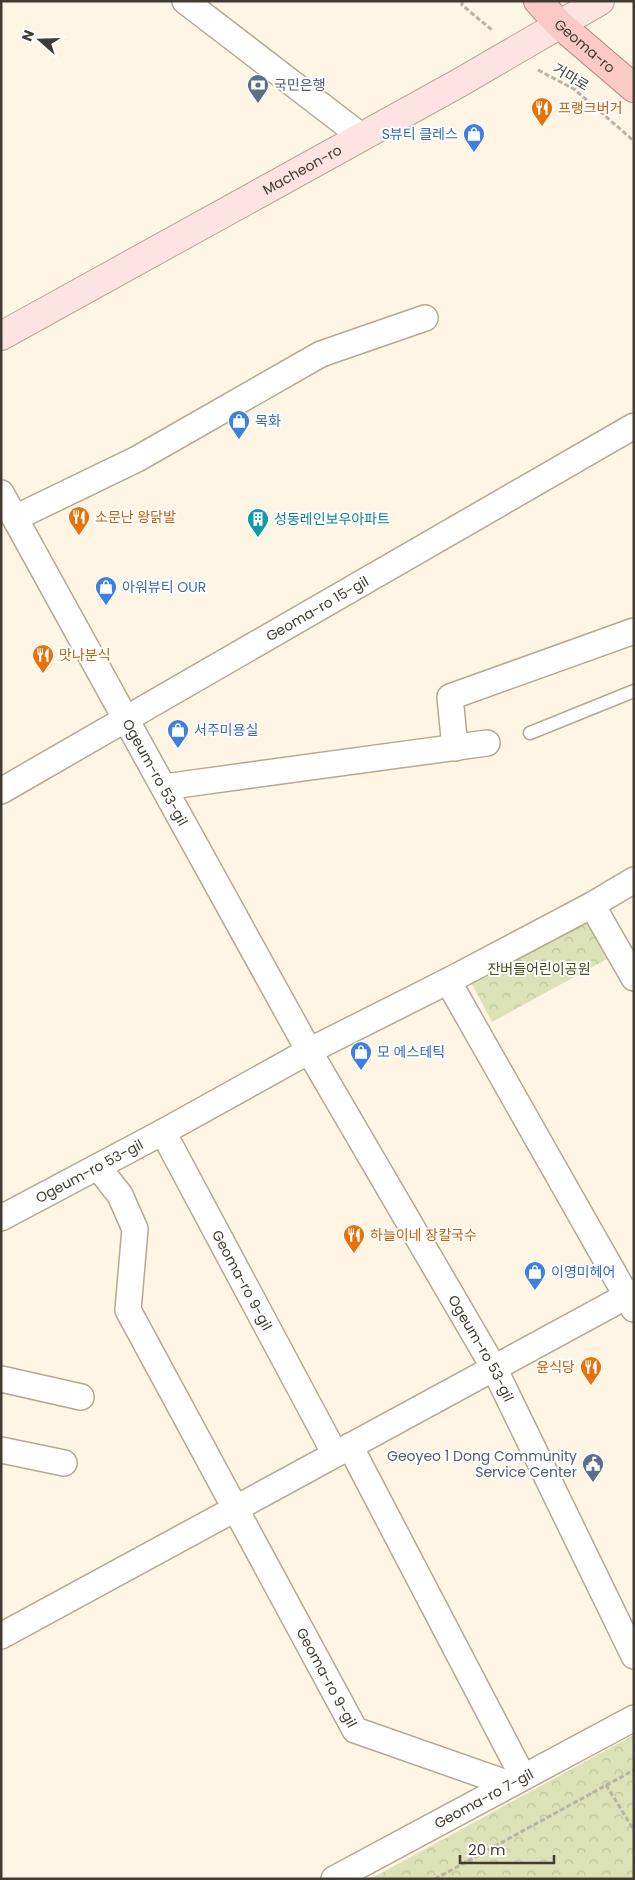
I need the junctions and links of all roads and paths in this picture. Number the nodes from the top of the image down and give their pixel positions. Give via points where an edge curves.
1 (185, 1) edge
2 (538, 1) edge
3 (600, 1) edge
4 (559, 24) junction
5 (541, 72) dead end
6 (634, 88) edge
7 (361, 136) junction
8 (634, 141) edge
9 (425, 318) dead end
10 (1, 336) edge
11 (634, 426) edge
12 (1, 493) edge
13 (15, 518) junction
14 (634, 631) edge
15 (634, 691) edge
16 (126, 718) junction
17 (530, 733) dead end
18 (488, 743) dead end
19 (455, 748) junction
20 (164, 787) junction
21 (1, 791) edge
22 (634, 880) edge
23 (592, 905) junction
24 (634, 978) edge
25 (448, 981) junction
26 (309, 1051) junction
27 (163, 1132) junction
28 (98, 1167) junction
29 (1, 1218) edge
30 (631, 1299) edge
31 (494, 1368) junction
32 (1, 1379) edge
33 (81, 1397) dead end
34 (1, 1450) edge
35 (343, 1450) junction
36 (64, 1463) dead end
37 (236, 1508) junction
38 (1, 1636) edge
39 (634, 1656) edge
40 (634, 1718) edge
41 (634, 1770) edge
42 (516, 1780) junction
43 (606, 1785) junction
44 (634, 1830) edge
45 (438, 1878) edge
46 (334, 1879) edge

1 - 7 street
2 - 4 main road, Geoma-ro
3 - 4 street, Macheon-ro
4 - 6 main road, Geoma-ro
4 - 7 street, Macheon-ro
5 - 8 path, 거마로 via 574,89
7 - 10 street, Macheon-ro
9 - 13 street via 321,354 137,459
11 - 16 street, Geoma-ro 15-gil
12 - 13 street, Ogeum-ro 53-gil
13 - 16 street, Ogeum-ro 53-gil
14 - 19 street via 450,698
15 - 17 lane
16 - 20 street, Ogeum-ro 53-gil
16 - 21 street, Geoma-ro 15-gil
18 - 19 street
19 - 20 street
20 - 26 street, Ogeum-ro 53-gil
22 - 23 street, Ogeum-ro 53-gil
23 - 24 street
23 - 25 street, Ogeum-ro 53-gil
25 - 26 street, Ogeum-ro 53-gil
25 - 30 street
26 - 27 street, Ogeum-ro 53-gil
26 - 31 street, Ogeum-ro 53-gil
27 - 28 street, Ogeum-ro 53-gil
27 - 35 street, Geoma-ro 9-gil
28 - 29 street, Ogeum-ro 53-gil
28 - 37 street, Geoma-ro 9-gil via 120,1196 135,1228 128,1310
30 - 31 street
31 - 35 street
31 - 39 street, Ogeum-ro 53-gil
32 - 33 street
34 - 36 street
35 - 37 street
35 - 42 street, Geoma-ro 9-gil
37 - 38 street
37 - 42 street, Geoma-ro 9-gil via 355,1730
40 - 42 street, Geoma-ro 7-gil
41 - 43 path
42 - 46 street, Geoma-ro 7-gil
43 - 44 path
43 - 45 path

